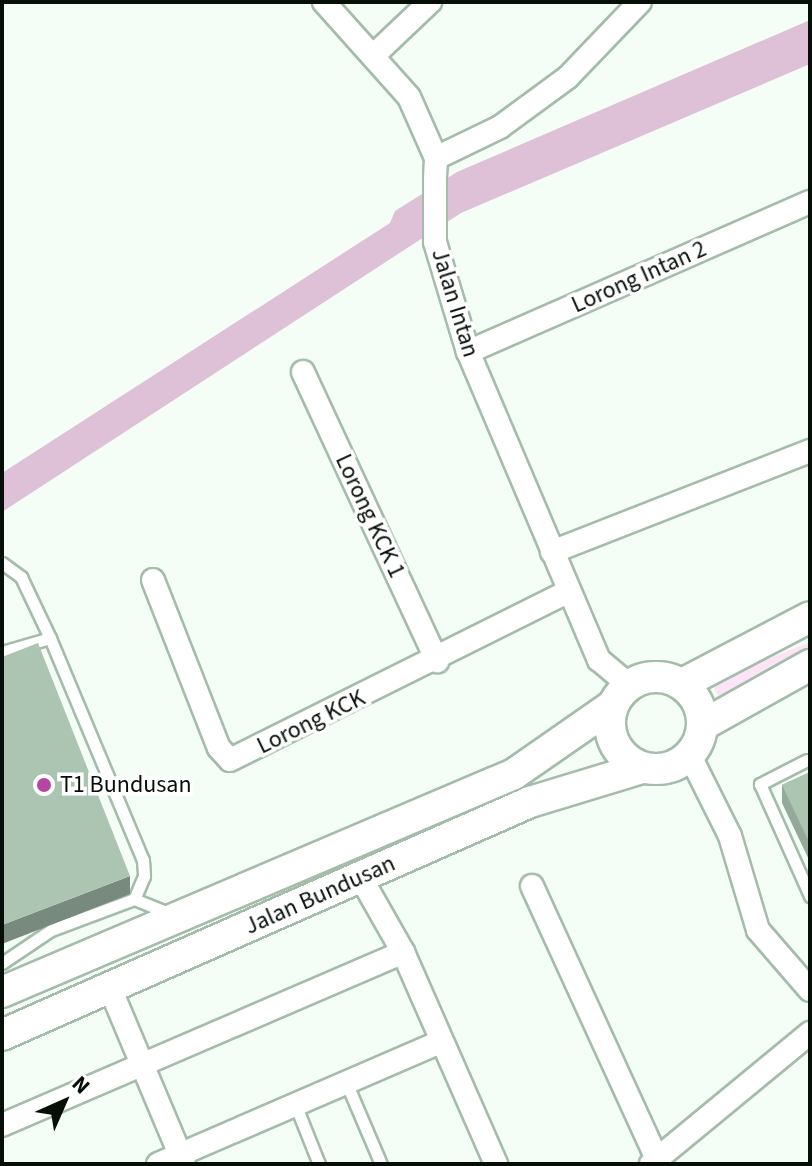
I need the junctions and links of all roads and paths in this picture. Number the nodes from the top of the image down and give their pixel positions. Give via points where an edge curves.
1 (324, 2) edge
2 (430, 2) edge
3 (640, 2) edge
4 (373, 56) junction
5 (436, 168) junction
6 (810, 202) edge
7 (468, 352) junction
8 (303, 372) dead end
9 (810, 451) edge
10 (552, 552) junction
11 (2, 563) edge
12 (153, 580) dead end
13 (567, 592) junction
14 (810, 617) edge
15 (50, 638) junction
16 (2, 652) edge
17 (437, 661) junction
18 (810, 665) edge
19 (682, 684) junction
20 (621, 696) junction
21 (703, 725) junction
22 (690, 756) junction
23 (807, 760) dead end
24 (642, 768) junction
25 (361, 878) junction
26 (532, 886) dead end
27 (810, 896) edge
28 (134, 899) junction
29 (174, 915) junction
30 (403, 952) junction
31 (2, 963) edge
32 (110, 988) junction
33 (810, 990) edge
34 (2, 992) edge
35 (810, 1033) edge
36 (2, 1035) edge
37 (442, 1041) junction
38 (141, 1064) junction
39 (346, 1082) junction
40 (295, 1104) junction
41 (2, 1125) edge
42 (182, 1159) edge
43 (654, 1162) edge
44 (158, 1164) edge
45 (319, 1164) edge
46 (381, 1164) edge
47 (496, 1164) edge

1 - 4 street, Jalan Intan
2 - 4 street
3 - 5 street via 568,77
4 - 5 street, Jalan Intan via 426,125
5 - 7 street, Jalan Intan via 435,242
6 - 7 street, Lorong Intan 2
7 - 10 street, Jalan Intan
8 - 17 street, Lorong KCK 1
9 - 10 street
10 - 13 street, Jalan Intan
11 - 15 lane via 21,577
12 - 17 street, Lorong KCK via 219,748 230,760
13 - 17 street, Lorong KCK
13 - 20 street, Jalan Intan
14 - 19 main road
15 - 16 lane
15 - 28 lane via 143,860 144,876
18 - 21 main road
19 - 20 main road via 655,676
19 - 21 main road via 701,709
20 - 24 main road via 611,736 618,750
20 - 29 main road, Jalan Bundusan via 514,774
21 - 22 main road
22 - 24 main road via 668,769
22 - 33 street via 730,836 758,930
23 - 27 lane via 760,784
24 - 25 main road, Jalan Bundusan via 530,802
25 - 30 street
25 - 32 main road, Jalan Bundusan
26 - 43 street
28 - 29 lane
28 - 31 lane via 51,930
29 - 34 main road, Jalan Bundusan
30 - 37 street
30 - 38 street
32 - 36 main road, Jalan Bundusan
32 - 38 street
35 - 43 street
37 - 39 street
37 - 47 street
38 - 41 street
38 - 42 street
39 - 40 street
39 - 46 lane
40 - 42 street
40 - 45 lane
42 - 44 street

